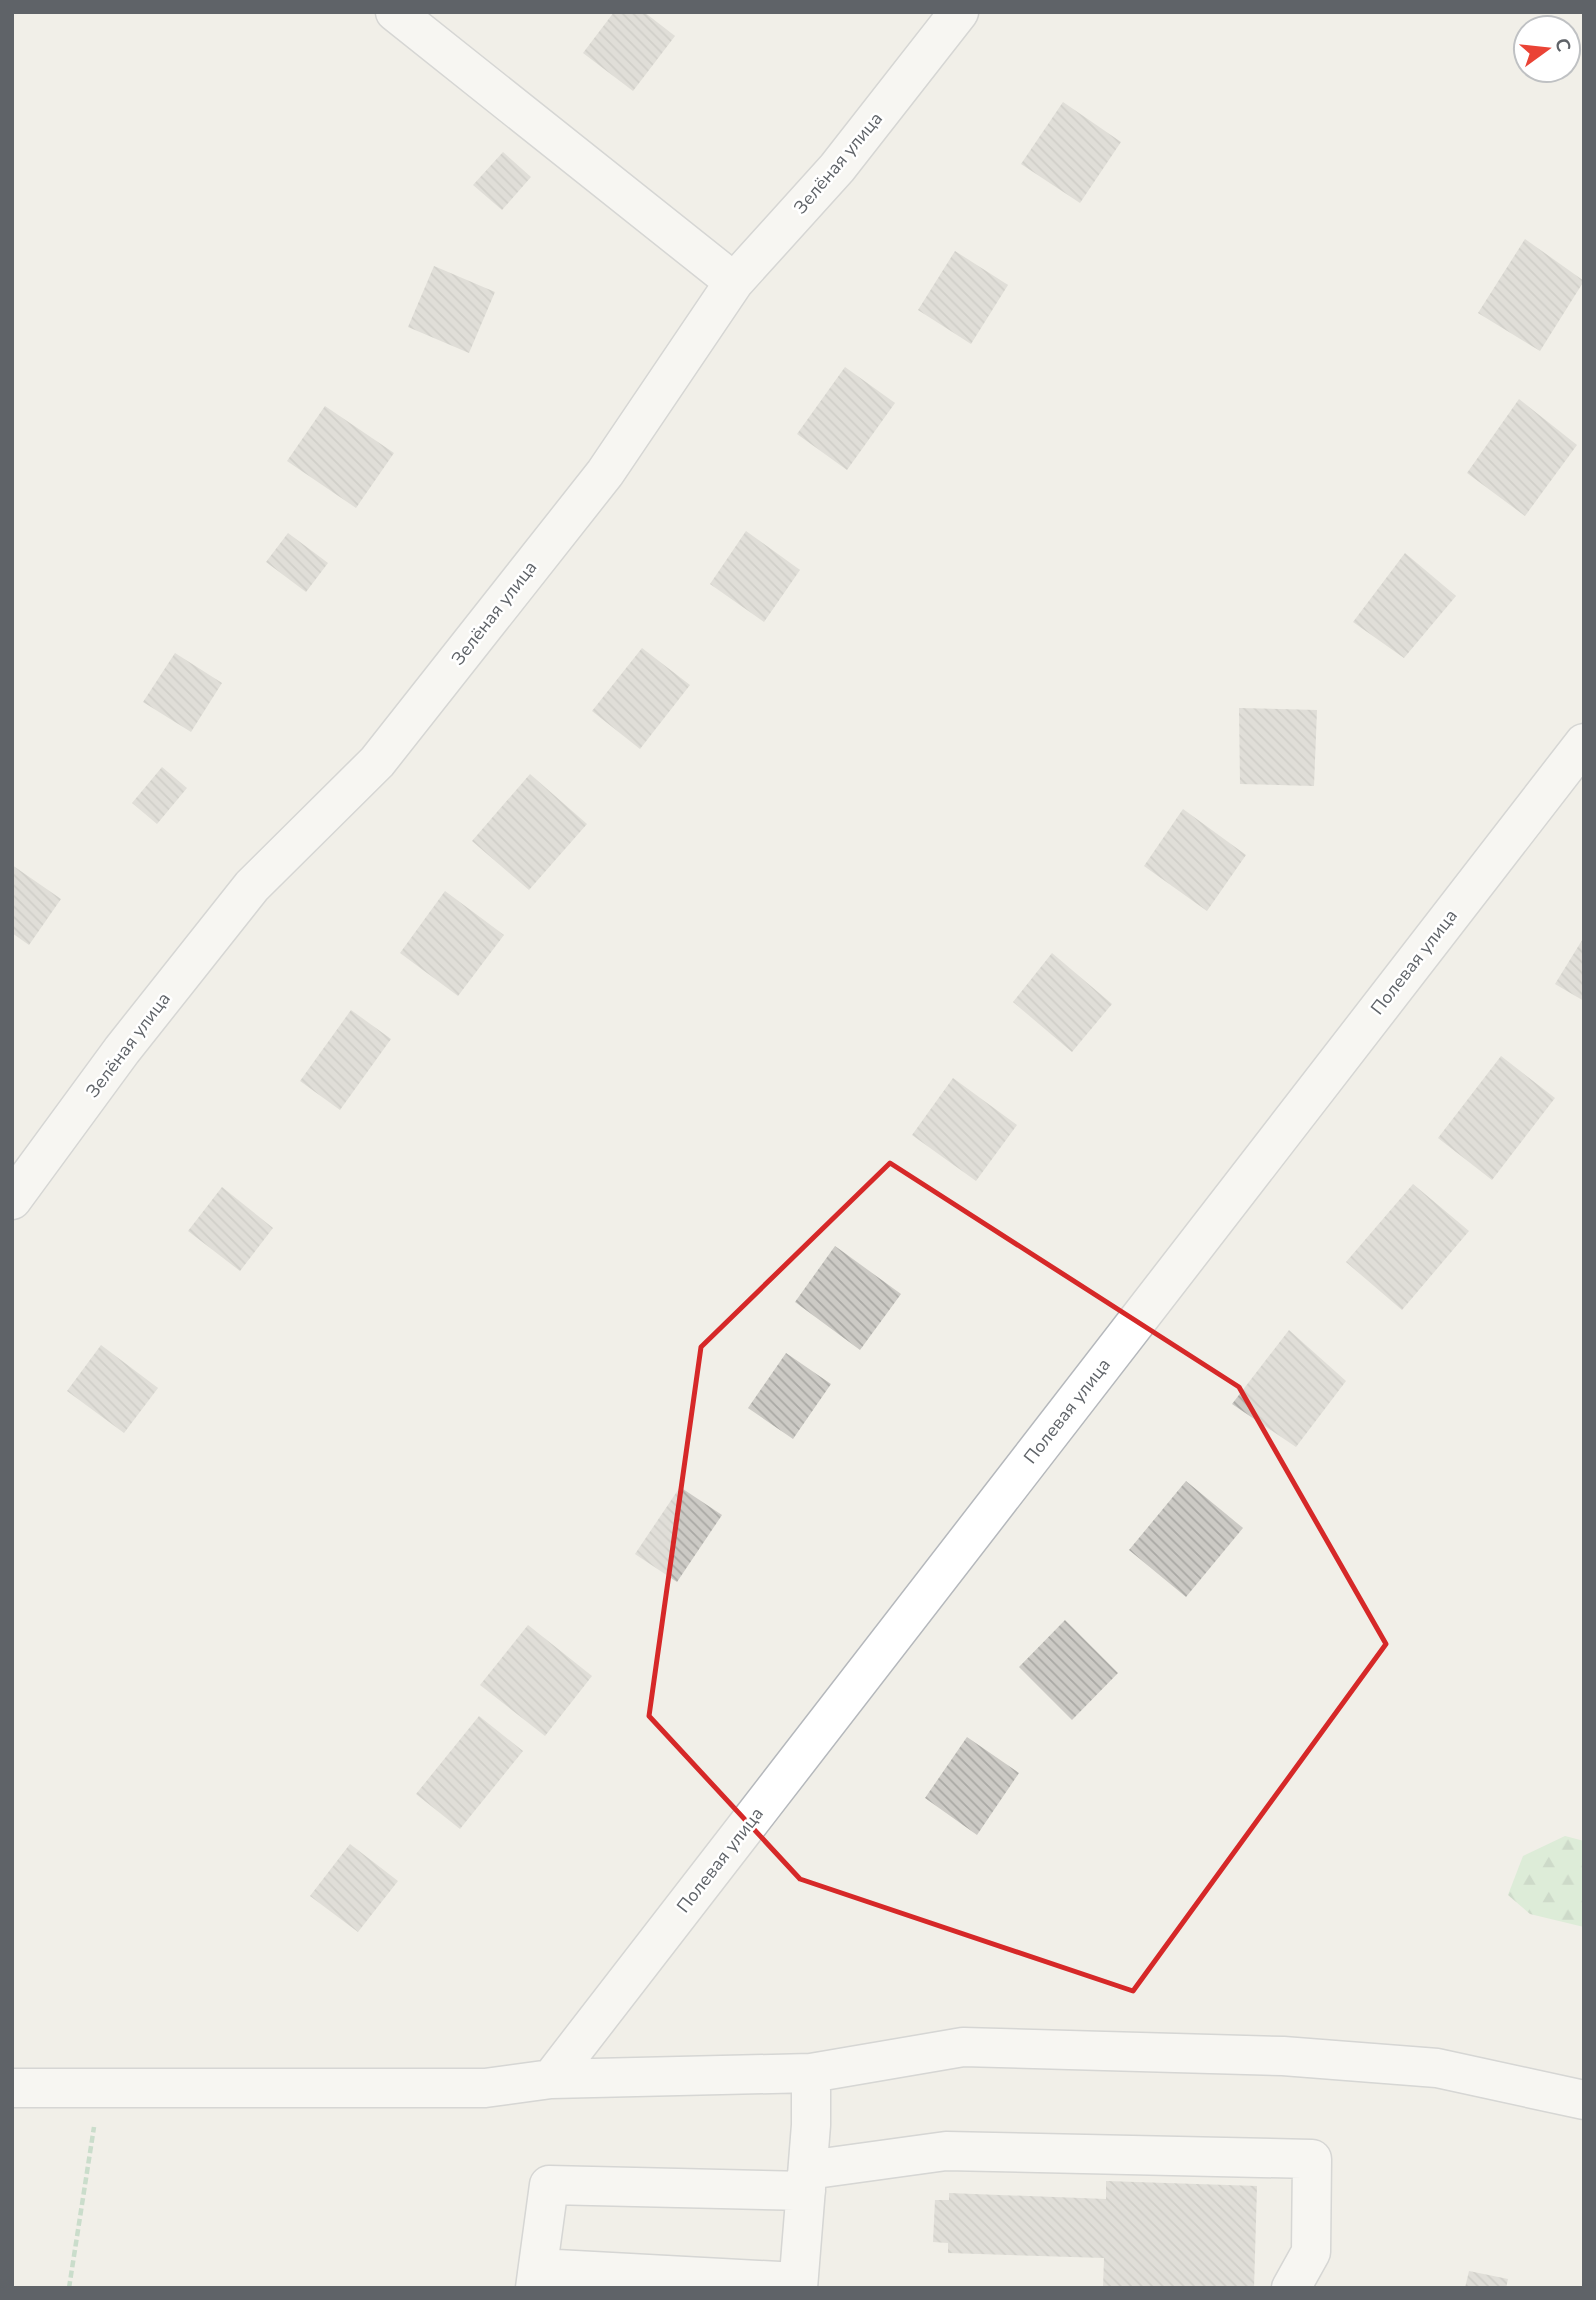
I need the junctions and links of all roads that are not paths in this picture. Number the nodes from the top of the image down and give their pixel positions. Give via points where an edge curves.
1 (395, 12) edge
2 (959, 12) edge
3 (734, 282) junction
4 (1584, 743) edge
5 (12, 1200) edge
6 (811, 2073) junction
7 (551, 2079) junction
8 (12, 2088) edge
9 (1584, 2100) edge
10 (807, 2181) junction
11 (536, 2278) edge
12 (798, 2285) edge
13 (1291, 2288) edge

1 - 3 street
2 - 3 street, Зелёная улица via 837,168
3 - 5 street, Зелёная улица via 605,473 377,762 252,886 122,1050
4 - 7 street, Полевая улица
6 - 7 street
6 - 9 street via 963,2048 1283,2056 1437,2068
6 - 10 street
7 - 8 street via 485,2088
10 - 11 street via 550,2185
10 - 12 street
10 - 13 street via 946,2151 1312,2159 1311,2252
11 - 12 street

